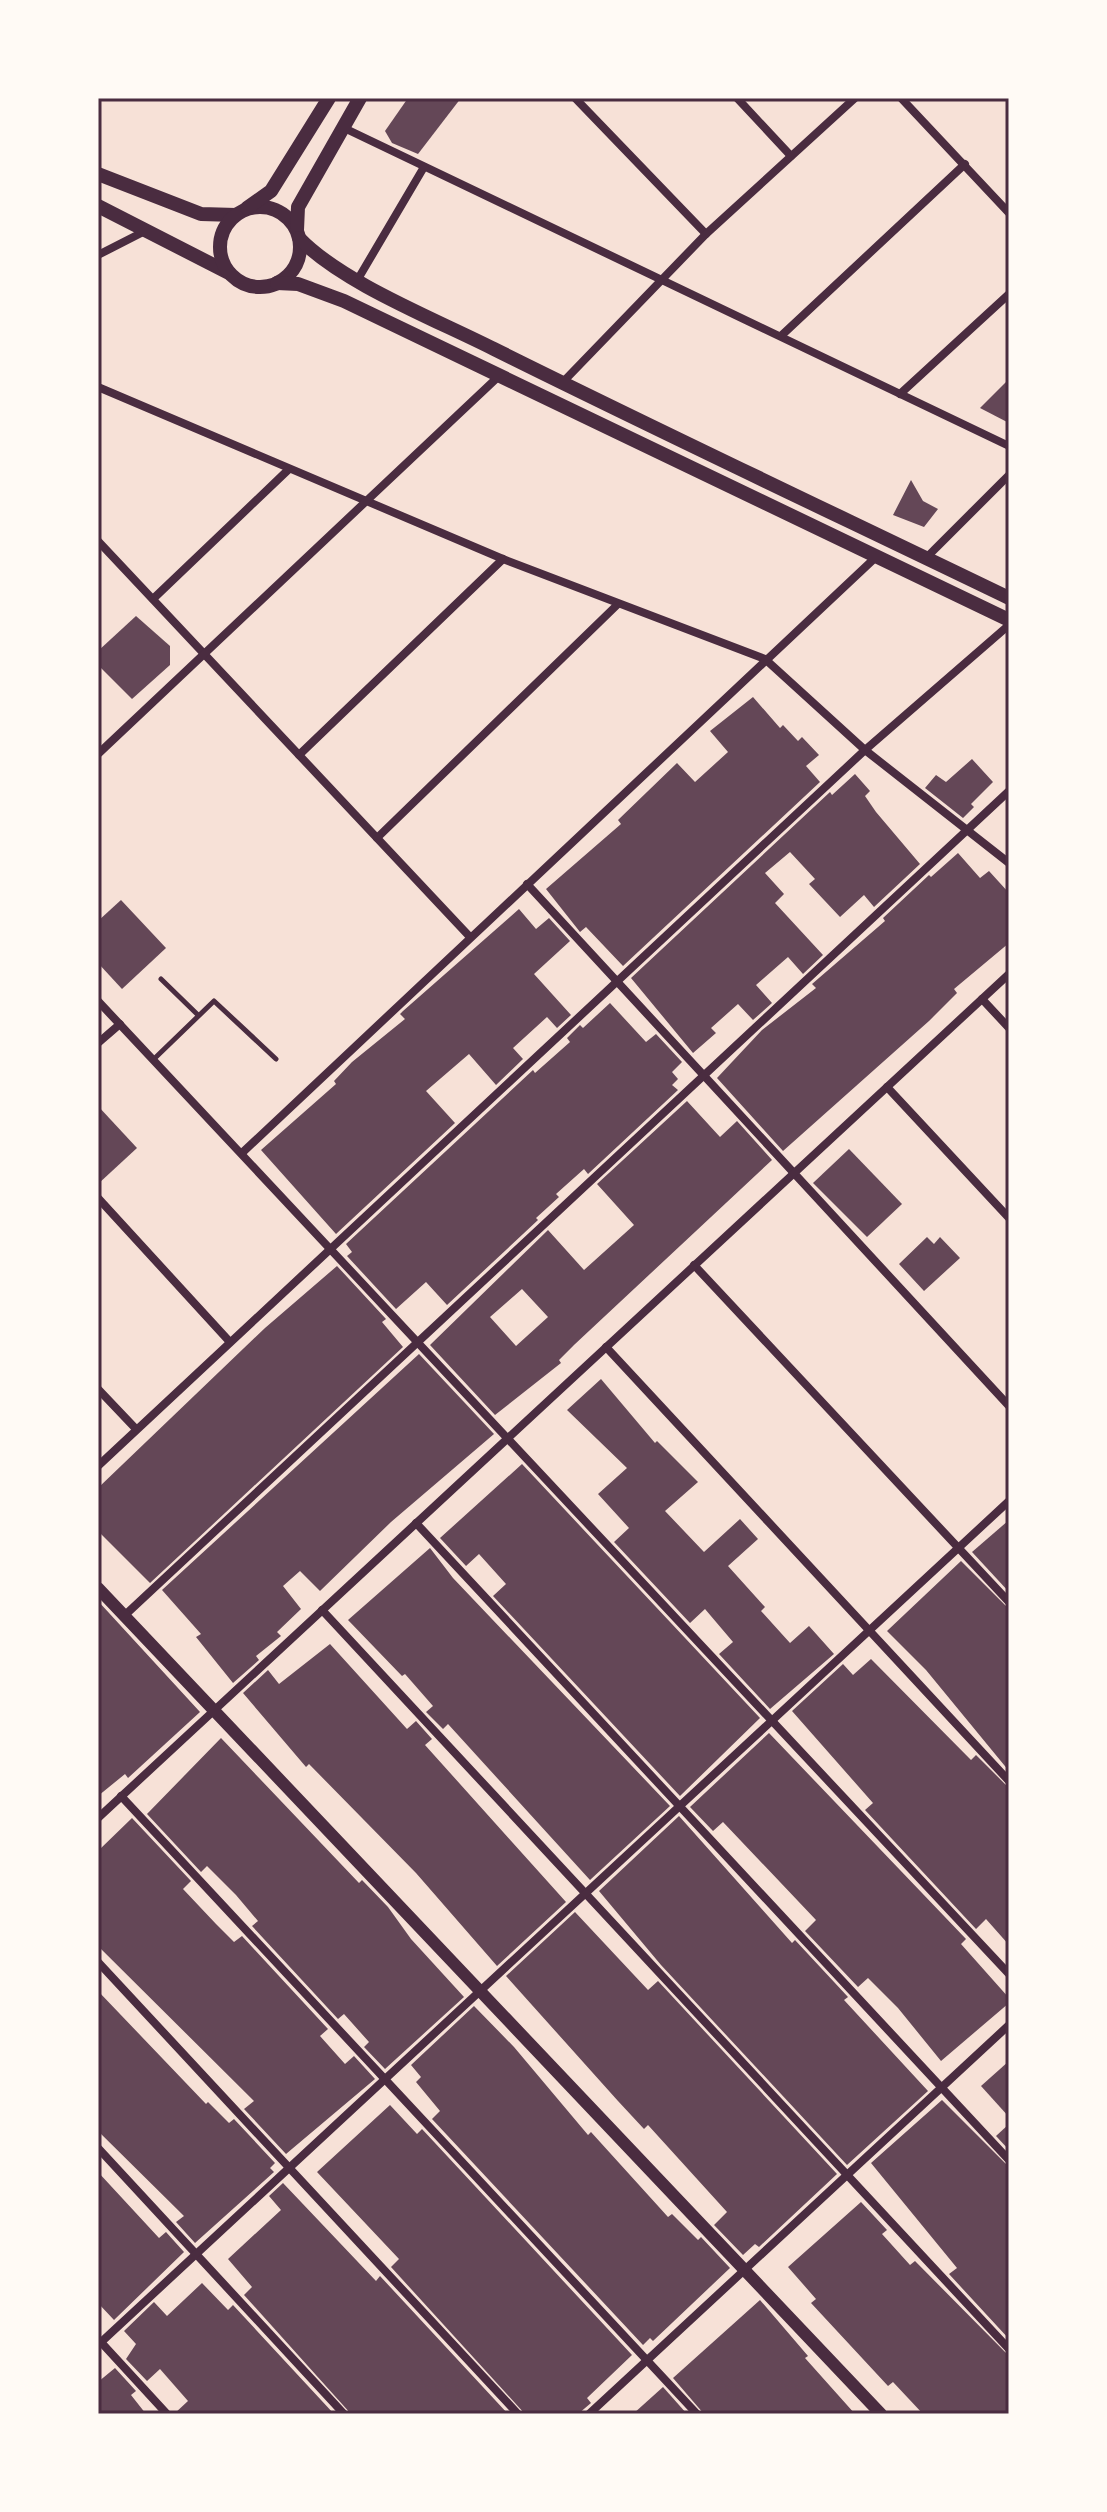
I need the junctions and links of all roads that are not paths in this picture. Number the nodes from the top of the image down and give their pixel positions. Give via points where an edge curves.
1 (329, 98) edge
2 (360, 98) edge
3 (575, 98) edge
4 (737, 98) edge
5 (855, 98) edge
6 (901, 98) edge
7 (342, 126) junction
8 (791, 156) junction
9 (965, 164) junction
10 (424, 167) junction
11 (98, 174) edge
12 (98, 206) edge
13 (240, 213) junction
14 (1009, 213) edge
15 (148, 230) junction
16 (298, 234) junction
17 (706, 234) junction
18 (98, 246) edge
19 (111, 247) junction
20 (98, 255) edge
21 (231, 274) junction
22 (358, 279) junction
23 (661, 281) junction
24 (277, 283) junction
25 (1009, 294) edge
26 (782, 335) junction
27 (499, 376) junction
28 (562, 384) junction
29 (98, 387) edge
30 (900, 394) junction
31 (1009, 446) edge
32 (288, 470) junction
33 (1009, 475) edge
34 (363, 502) junction
35 (98, 541) edge
36 (876, 557) junction
37 (926, 558) junction
38 (503, 559) junction
39 (1009, 598) edge
40 (153, 599) junction
41 (618, 604) junction
42 (1009, 623) edge
43 (204, 654) junction
44 (765, 659) junction
45 (865, 750) junction
46 (98, 754) edge
47 (299, 755) junction
48 (1009, 791) edge
49 (965, 830) junction
50 (377, 838) junction
51 (1009, 863) edge
52 (527, 884) junction
53 (470, 937) junction
54 (1009, 974) edge
55 (161, 979) dead end
56 (616, 980) junction
57 (982, 999) junction
58 (98, 1001) edge
59 (198, 1015) junction
60 (120, 1024) junction
61 (1009, 1028) edge
62 (98, 1043) edge
63 (155, 1058) junction
64 (276, 1059) dead end
65 (705, 1077) junction
66 (887, 1087) junction
67 (243, 1152) junction
68 (794, 1173) junction
69 (98, 1198) edge
70 (1009, 1218) edge
71 (330, 1246) junction
72 (694, 1265) junction
73 (229, 1341) junction
74 (421, 1342) junction
75 (606, 1347) junction
76 (98, 1389) edge
77 (1009, 1406) edge
78 (136, 1429) junction
79 (509, 1439) junction
80 (98, 1466) edge
81 (1009, 1501) edge
82 (416, 1523) junction
83 (958, 1548) junction
84 (98, 1588) edge
85 (1009, 1602) edge
86 (322, 1610) junction
87 (124, 1616) junction
88 (869, 1631) junction
89 (214, 1710) junction
90 (773, 1721) junction
91 (1009, 1781) edge
92 (121, 1796) junction
93 (680, 1806) junction
94 (98, 1818) edge
95 (586, 1894) junction
96 (98, 1962) edge
97 (1009, 1974) edge
98 (480, 1991) junction
99 (1009, 2025) edge
100 (385, 2079) junction
101 (941, 2087) junction
102 (98, 2148) edge
103 (1009, 2160) edge
104 (289, 2168) junction
105 (846, 2175) junction
106 (196, 2254) junction
107 (744, 2270) junction
108 (99, 2342) edge
109 (1009, 2349) edge
110 (647, 2360) junction
111 (167, 2414) edge
112 (344, 2414) edge
113 (518, 2414) edge
114 (589, 2414) edge
115 (697, 2414) edge
116 (881, 2414) edge

1 - 13 main road via 271,191
2 - 7 main road
3 - 17 street
4 - 8 street
5 - 8 street
6 - 9 street
7 - 10 street
7 - 16 main road via 298,207
8 - 17 street
9 - 14 street
9 - 26 street
10 - 22 street
10 - 23 street
11 - 13 main road via 201,214
12 - 15 main road
13 - 16 main road via 268,208 280,212
13 - 21 main road via 227,224 220,250
15 - 19 street
15 - 21 main road
16 - 22 main road via 313,253
16 - 24 main road via 299,260
17 - 23 street
18 - 19 lane
19 - 20 street
21 - 24 main road via 252,286
22 - 28 main road
23 - 26 street
23 - 28 street
24 - 27 main road via 323,291
25 - 30 street
26 - 30 street
27 - 34 street
27 - 36 main road
28 - 37 main road
29 - 32 street
30 - 31 street
32 - 34 street
32 - 40 street
33 - 37 street
34 - 38 street
34 - 43 street
35 - 40 street
36 - 42 main road
36 - 44 street
37 - 39 main road
38 - 41 street
38 - 47 street
40 - 43 street
41 - 44 street
41 - 50 street
42 - 45 street
43 - 46 street
43 - 47 street
44 - 45 street
44 - 52 street
45 - 49 street
45 - 56 street
47 - 50 street
48 - 49 street
49 - 51 street
49 - 65 street
50 - 53 street
52 - 53 street
52 - 56 street
53 - 67 street
54 - 57 street
55 - 59 lane
56 - 65 street
56 - 71 street
57 - 61 street
57 - 66 street
58 - 60 street
59 - 63 lane
59 - 64 lane via 214,1001
60 - 62 street
60 - 63 street
63 - 67 street
65 - 68 street
65 - 74 street
66 - 68 street
66 - 70 street
67 - 71 street
68 - 72 street
68 - 77 street
69 - 73 street
71 - 73 street
71 - 74 street
72 - 75 street
72 - 83 street
73 - 78 street
74 - 79 street
74 - 87 street
75 - 79 street
75 - 88 street
76 - 78 street
78 - 80 street
79 - 82 street
79 - 90 street
81 - 83 street
82 - 86 street
82 - 93 street
83 - 85 street
83 - 88 street
84 - 87 street
86 - 89 street
86 - 95 street
87 - 89 street
88 - 90 street
88 - 91 street
89 - 92 street
89 - 98 street
90 - 93 street
90 - 97 street
92 - 94 street
92 - 100 street
93 - 95 street
93 - 101 street
95 - 98 street
95 - 105 street
96 - 104 street
98 - 100 street
98 - 107 street
99 - 101 street
100 - 104 street
100 - 110 street
101 - 103 street
101 - 105 street
102 - 106 street
104 - 106 street
104 - 113 street
105 - 107 street
105 - 109 street
106 - 108 street
106 - 112 street
107 - 110 street
107 - 116 street
108 - 111 street
110 - 114 street
110 - 115 street

